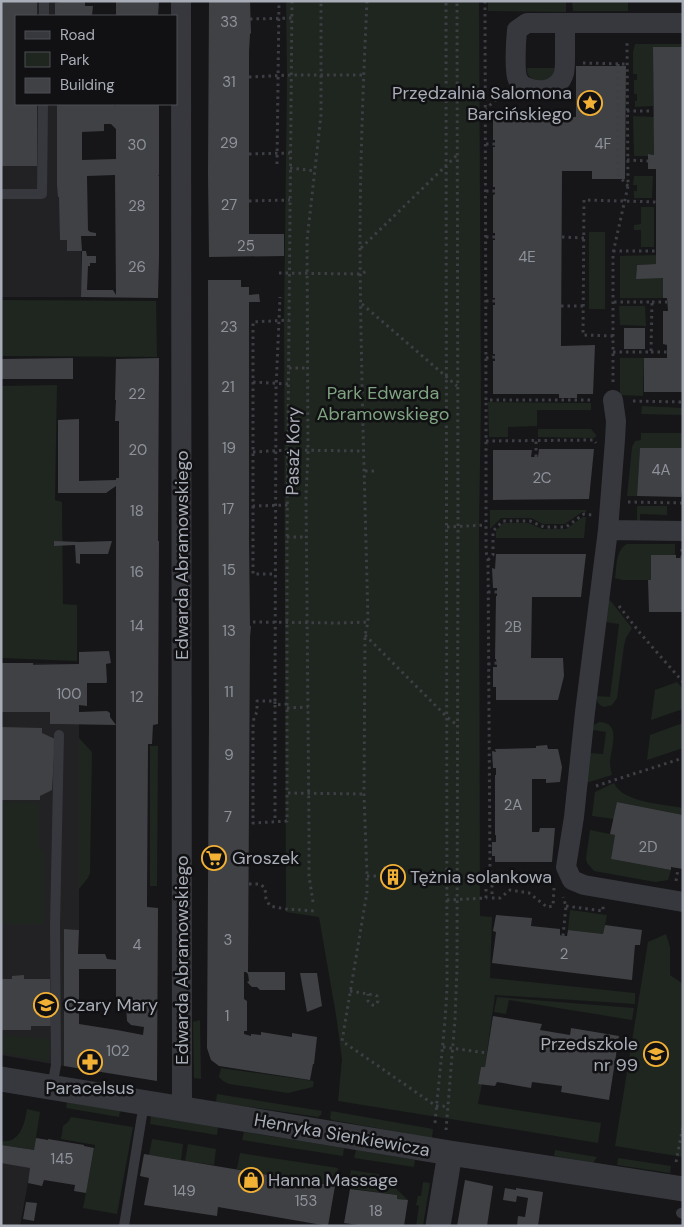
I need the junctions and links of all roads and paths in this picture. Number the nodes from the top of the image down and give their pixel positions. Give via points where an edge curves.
1 (44, 1) edge
2 (181, 1) edge
3 (279, 1) edge
4 (292, 1) edge
5 (321, 1) edge
6 (367, 1) edge
7 (446, 1) edge
8 (457, 1) edge
9 (485, 1) edge
10 (44, 15) edge
11 (279, 18) junction
12 (292, 18) junction
13 (250, 19) dead end
14 (566, 23) junction
15 (627, 23) junction
16 (683, 23) edge
17 (618, 64) dead end
18 (292, 75) junction
19 (321, 75) junction
20 (363, 75) junction
21 (279, 76) junction
22 (250, 77) dead end
23 (524, 86) junction
24 (43, 105) edge
25 (627, 111) junction
26 (654, 111) dead end
27 (486, 112) junction
28 (486, 144) junction
29 (495, 144) dead end
30 (290, 153) junction
31 (249, 154) dead end
32 (278, 154) junction
33 (457, 154) junction
34 (627, 160) junction
35 (648, 161) dead end
36 (277, 164) dead end
37 (447, 164) junction
38 (290, 168) junction
39 (315, 171) junction
40 (628, 186) junction
41 (486, 191) junction
42 (495, 191) dead end
43 (1, 194) edge
44 (290, 200) junction
45 (249, 201) dead end
46 (624, 201) junction
47 (656, 202) dead end
48 (486, 237) junction
49 (495, 237) dead end
50 (562, 237) dead end
51 (584, 238) junction
52 (360, 248) junction
53 (613, 251) junction
54 (656, 251) dead end
55 (366, 271) dead end
56 (279, 273) dead end
57 (289, 273) junction
58 (307, 274) junction
59 (360, 274) junction
60 (280, 297) dead end
61 (486, 301) junction
62 (495, 301) dead end
63 (614, 302) junction
64 (652, 302) junction
65 (667, 302) dead end
66 (362, 303) junction
67 (561, 306) dead end
68 (583, 306) junction
69 (279, 320) junction
70 (289, 320) junction
71 (614, 336) junction
72 (613, 352) junction
73 (651, 352) junction
74 (667, 352) dead end
75 (486, 358) junction
76 (495, 358) dead end
77 (289, 368) junction
78 (307, 368) junction
79 (447, 379) junction
80 (253, 382) junction
81 (277, 383) junction
82 (288, 384) junction
83 (457, 386) junction
84 (486, 400) junction
85 (552, 400) dead end
86 (623, 400) junction
87 (631, 408) dead end
88 (486, 441) junction
89 (536, 441) junction
90 (598, 446) dead end
91 (276, 450) junction
92 (288, 450) junction
93 (308, 450) junction
94 (364, 451) junction
95 (253, 452) junction
96 (536, 457) dead end
97 (377, 470) dead end
98 (364, 471) junction
99 (622, 502) dead end
100 (683, 502) edge
101 (288, 505) junction
102 (253, 506) junction
103 (275, 506) junction
104 (586, 514) dead end
105 (486, 525) junction
106 (447, 526) junction
107 (458, 526) junction
108 (608, 530) junction
109 (683, 531) edge
110 (287, 537) junction
111 (306, 538) junction
112 (488, 560) junction
113 (275, 574) junction
114 (488, 592) junction
115 (497, 592) dead end
116 (618, 605) dead end
117 (253, 622) dead end
118 (275, 622) junction
119 (288, 622) junction
120 (308, 622) junction
121 (368, 622) junction
122 (365, 635) junction
123 (497, 663) dead end
124 (488, 664) junction
125 (683, 682) edge
126 (275, 703) junction
127 (287, 706) junction
128 (308, 707) junction
129 (447, 717) junction
130 (458, 725) junction
131 (59, 735) dead end
132 (683, 758) edge
133 (489, 772) junction
134 (496, 772) dead end
135 (590, 788) dead end
136 (309, 792) junction
137 (287, 793) junction
138 (364, 794) junction
139 (275, 822) junction
140 (490, 838) junction
141 (496, 838) dead end
142 (678, 868) dead end
143 (367, 876) junction
144 (385, 876) junction
145 (487, 876) junction
146 (670, 883) dead end
147 (249, 884) dead end
148 (554, 887) dead end
149 (446, 900) junction
150 (457, 900) junction
151 (313, 902) dead end
152 (683, 902) edge
153 (566, 906) dead end
154 (314, 911) dead end
155 (562, 936) dead end
156 (350, 991) junction
157 (368, 994) dead end
158 (443, 1048) junction
159 (453, 1048) junction
160 (487, 1053) dead end
161 (1, 1079) edge
162 (52, 1088) junction
163 (144, 1102) junction
164 (436, 1106) junction
165 (182, 1108) junction
166 (448, 1110) junction
167 (435, 1123) dead end
168 (683, 1126) edge
169 (450, 1153) junction
170 (676, 1162) dead end
171 (683, 1189) edge
172 (124, 1226) edge
173 (438, 1226) edge

1 - 10 lane
2 - 165 street, Edwarda Abramowskiego
3 - 11 path
4 - 12 path
5 - 19 path, Pasaż Kory
6 - 20 path
7 - 37 path
8 - 33 path
9 - 27 path
11 - 12 path
11 - 13 path
11 - 21 path
12 - 18 path
14 - 15 street
14 - 23 street via 562,80 545,91
14 - 23 street via 527,23 517,30 516,73
15 - 16 street
15 - 25 path
17 - 40 path via 618,175
18 - 19 path
18 - 21 path
18 - 30 path
19 - 20 path
19 - 39 path, Pasaż Kory via 322,115
20 - 52 path
21 - 22 path
21 - 32 path
23 - 27 path via 496,100
24 - 43 lane via 42,194
25 - 26 path
25 - 34 path
27 - 28 path
28 - 29 path
28 - 41 path
30 - 32 path
30 - 38 path
31 - 32 path
32 - 36 path
33 - 37 path
33 - 83 path
34 - 35 path
34 - 40 path
37 - 52 path
37 - 79 path
38 - 39 path
38 - 44 path
39 - 58 path, Pasaż Kory via 307,240
40 - 46 path
41 - 42 path
41 - 48 path
44 - 45 path
44 - 57 path
46 - 47 path
46 - 51 path via 584,200
46 - 53 path
48 - 49 path
48 - 61 path
50 - 51 path
51 - 68 path
52 - 59 path
53 - 54 path
53 - 63 path
55 - 59 path
56 - 57 path
57 - 58 path
57 - 70 path
58 - 59 path
58 - 78 path, Pasaż Kory
59 - 66 path
60 - 69 path
61 - 62 path
61 - 75 path
63 - 64 path
63 - 71 path
64 - 65 path
64 - 73 path
66 - 79 path
66 - 94 path
67 - 68 path
68 - 71 path via 583,335
69 - 70 path
69 - 80 path via 253,322
69 - 81 path
70 - 77 path
71 - 72 path
72 - 73 path
72 - 86 path
73 - 74 path
75 - 76 path
75 - 84 path
77 - 78 path
77 - 82 path
78 - 93 path, Pasaż Kory
79 - 83 path
79 - 106 path
80 - 81 path
80 - 95 path
81 - 82 path
81 - 91 path
82 - 92 path
83 - 107 path
84 - 85 path
84 - 88 path
86 - 87 path
86 - 108 street via 616,422
88 - 89 path
88 - 105 path
89 - 90 path via 594,440
89 - 96 path
91 - 92 path
91 - 95 path
91 - 103 path
92 - 93 path
92 - 101 path
93 - 94 path
93 - 111 path, Pasaż Kory
94 - 98 path
95 - 102 path
97 - 98 path
98 - 121 path
99 - 100 path
101 - 103 path
101 - 110 path
102 - 103 path
102 - 113 path via 253,574
103 - 113 path
104 - 112 path via 566,527 544,527 530,521 503,521 493,531 493,555
105 - 107 path
105 - 112 path
106 - 107 path
106 - 129 path
107 - 130 path
108 - 109 street
108 - 152 street via 566,867 572,880 584,885
110 - 111 path
110 - 119 path
111 - 120 path, Pasaż Kory
112 - 114 path
113 - 118 path
114 - 115 path
114 - 124 path
116 - 125 path
117 - 118 path
118 - 119 path
118 - 126 path
119 - 120 path
119 - 127 path
120 - 121 path
120 - 128 path, Pasaż Kory
121 - 122 path
122 - 129 path
122 - 138 path
123 - 124 path
124 - 133 path
126 - 127 path
126 - 139 path
126 - 139 path via 257,701 254,717 253,823
127 - 128 path
127 - 137 path
128 - 136 path, Pasaż Kory
129 - 130 path
129 - 149 path
130 - 150 path
131 - 162 lane via 56,1065
132 - 135 path
133 - 134 path
133 - 140 path
136 - 137 path
136 - 138 path
136 - 151 path, Pasaż Kory via 309,876
137 - 139 path via 287,821
138 - 143 path
140 - 141 path
140 - 145 path via 490,871
142 - 146 path via 675,884
143 - 144 path
143 - 156 path via 364,914
144 - 144 path via 384,886 400,886 400,867 385,867
145 - 148 path via 492,876 492,898 500,898 510,890 529,893 547,907 553,906
145 - 150 path via 486,898
147 - 154 path via 260,884 265,888 270,906
149 - 150 path
149 - 158 path via 447,986
150 - 159 path
153 - 155 path
156 - 157 path
156 - 164 path via 342,1041
158 - 159 path
158 - 164 path
159 - 160 path
159 - 166 path
161 - 162 street, Henryka Sienkiewicza
162 - 163 street, Henryka Sienkiewicza
163 - 165 street, Henryka Sienkiewicza
163 - 172 lane
164 - 166 path
164 - 167 path
165 - 169 street, Henryka Sienkiewicza
166 - 169 path via 446,1125
168 - 170 path
169 - 171 street, Henryka Sienkiewicza
169 - 173 street

